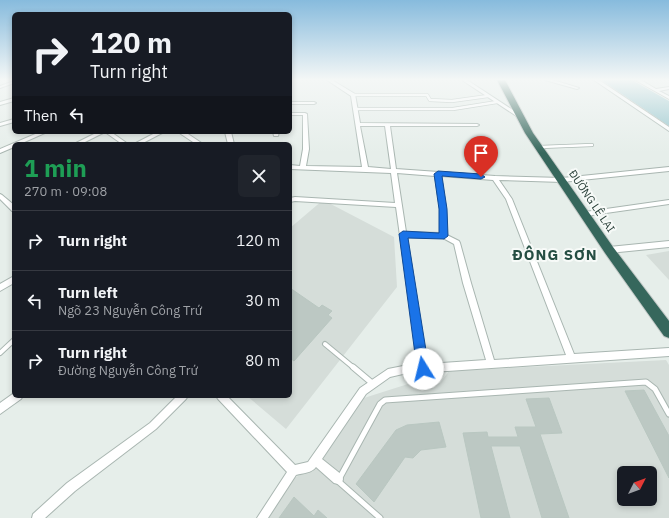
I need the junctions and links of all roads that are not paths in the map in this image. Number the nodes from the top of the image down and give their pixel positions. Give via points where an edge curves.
1 (355, 104) edge
2 (483, 104) edge
3 (501, 104) edge
4 (514, 104) edge
5 (632, 104) edge
6 (356, 109) junction
7 (292, 114) edge
8 (520, 116) junction
9 (12, 121) edge
10 (358, 124) junction
11 (387, 124) junction
12 (0, 125) edge
13 (476, 125) dead end
14 (669, 129) edge
15 (40, 134) edge
16 (98, 134) edge
17 (111, 134) edge
18 (157, 134) edge
19 (184, 134) edge
20 (23, 142) edge
21 (81, 142) edge
22 (122, 142) edge
23 (141, 142) edge
24 (197, 142) edge
25 (592, 145) dead end
26 (12, 147) edge
27 (538, 147) junction
28 (0, 151) edge
29 (292, 167) edge
30 (303, 168) junction
31 (365, 169) junction
32 (669, 169) edge
33 (395, 171) junction
34 (438, 174) junction
35 (496, 178) junction
36 (562, 180) junction
37 (0, 196) edge
38 (292, 200) edge
39 (669, 202) edge
40 (399, 205) junction
41 (12, 207) edge
42 (585, 214) junction
43 (403, 234) junction
44 (444, 236) junction
45 (669, 244) edge
46 (609, 250) junction
47 (12, 280) edge
48 (0, 288) edge
49 (669, 332) edge
50 (12, 342) edge
51 (325, 344) dead end
52 (669, 352) edge
53 (0, 353) edge
54 (572, 359) junction
55 (491, 364) junction
56 (423, 369) junction
57 (372, 383) junction
58 (15, 398) edge
59 (181, 398) edge
60 (223, 398) edge
61 (0, 409) edge
62 (669, 414) edge
63 (315, 460) junction
64 (293, 471) junction
65 (338, 479) junction
66 (37, 518) edge
67 (262, 518) edge
68 (380, 518) edge

1 - 6 street
2 - 6 lane via 453,109
3 - 8 street
4 - 8 highway, ĐƯỜNG LÊ LAI
5 - 14 street
6 - 10 street
7 - 30 street via 305,114 306,148
8 - 27 highway, ĐƯỜNG LÊ LAI
9 - 12 street
10 - 11 street
10 - 31 street
11 - 13 street
11 - 33 street
15 - 20 street
16 - 21 street
17 - 22 street
18 - 23 street
19 - 24 street
25 - 27 lane
26 - 28 street
27 - 36 highway, ĐƯỜNG LÊ LAI
29 - 30 street
30 - 31 street
31 - 33 street
32 - 36 street
33 - 34 street
33 - 40 street
34 - 35 street
34 - 44 street
35 - 36 street
35 - 54 street via 509,199
36 - 42 highway, ĐƯỜNG LÊ LAI
37 - 41 street
38 - 40 street
39 - 42 street
40 - 43 street
42 - 46 highway, ĐƯỜNG LÊ LAI
43 - 44 street
43 - 56 street
44 - 55 street via 457,243 466,283
45 - 46 street
46 - 49 highway, ĐƯỜNG LÊ LAI
47 - 48 street
50 - 53 lane
51 - 57 lane
52 - 54 street
54 - 55 street
55 - 56 street
56 - 57 street via 388,373
57 - 63 street via 363,391
58 - 61 street
59 - 66 street via 153,426 71,487
60 - 64 street
62 - 65 lane via 655,389 646,382 385,400 380,404
63 - 64 street via 311,466
63 - 65 street
64 - 67 street
65 - 68 lane via 341,485

